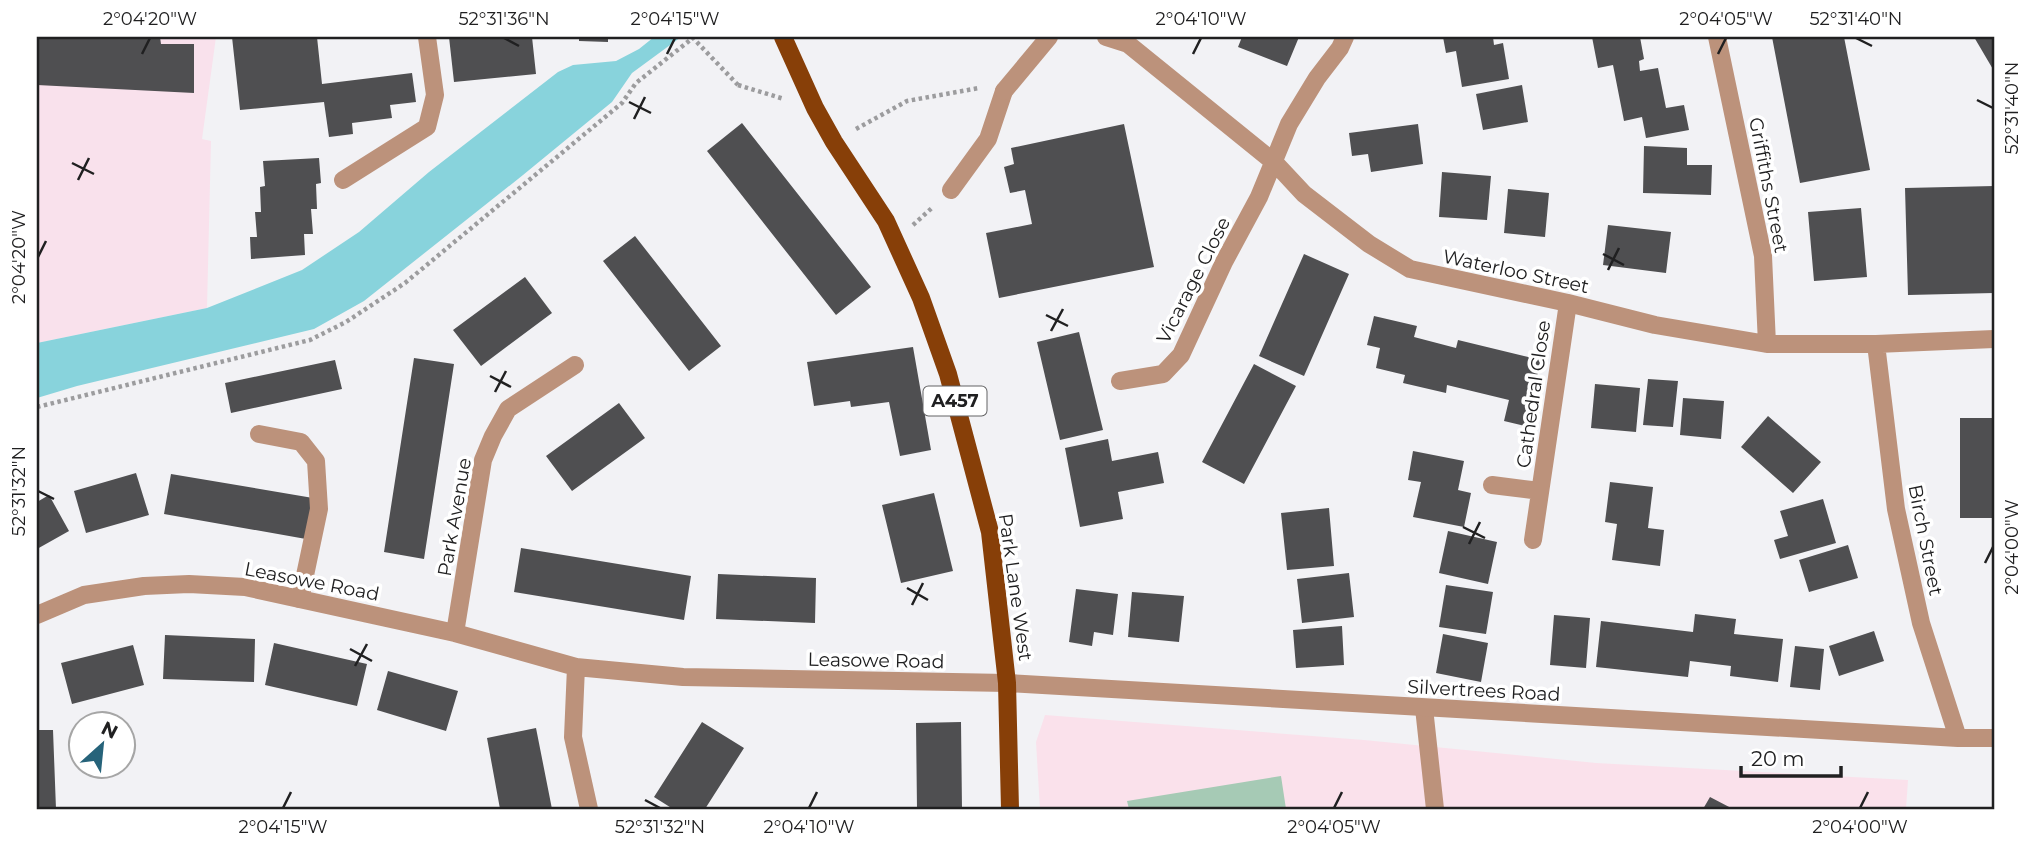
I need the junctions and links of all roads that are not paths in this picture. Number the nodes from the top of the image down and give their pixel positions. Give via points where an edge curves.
1 (426, 37) edge
2 (783, 37) edge
3 (1049, 37) edge
4 (1106, 37) edge
5 (1345, 37) edge
6 (1717, 37) edge
7 (1275, 163) junction
8 (343, 180) dead end
9 (951, 190) road end
10 (1568, 303) junction
11 (1994, 339) edge
12 (1767, 344) junction
13 (1876, 344) junction
14 (575, 365) dead end
15 (1120, 381) dead end
16 (260, 434) dead end
17 (1492, 485) dead end
18 (1541, 491) junction
19 (1533, 540) dead end
20 (300, 599) junction
21 (37, 615) edge
22 (455, 633) junction
23 (576, 667) junction
24 (1007, 683) junction
25 (1424, 708) junction
26 (1958, 738) junction
27 (1994, 738) edge
28 (589, 809) edge
29 (1010, 809) edge
30 (1435, 809) edge

1 - 8 street via 435,95 427,127
2 - 24 main road, Park Lane West / A457 via 834,142 886,221 921,298 948,374 990,532
3 - 9 street via 1004,91 988,139
4 - 7 street, Waterloo Street via 1128,44
5 - 7 street, Vicarage Close via 1289,124
6 - 12 street, Griffiths Street via 1763,256
7 - 10 street, Waterloo Street via 1315,202 1410,269
7 - 15 street, Vicarage Close via 1181,355 1163,374
10 - 12 street, Waterloo Street via 1655,325
10 - 18 street, Cathedral Close
11 - 13 street, Waterloo Street
12 - 13 street, Waterloo Street
13 - 26 street, Birch Street via 1896,509 1921,623
14 - 22 street, Park Avenue via 508,409 493,436 483,460
16 - 20 street via 301,442 316,461 319,509
17 - 18 street, Cathedral Close
18 - 19 street, Cathedral Close
20 - 21 street, Leasowe Road via 246,587 155,586 84,595
20 - 22 street, Leasowe Road
22 - 23 street, Leasowe Road
23 - 24 street, Leasowe Road via 683,677
23 - 28 street via 573,737
24 - 25 street, Silvertrees Road
24 - 29 main road, Park Lane West / A457
25 - 26 street, Silvertrees Road
25 - 30 street
26 - 27 street, Silvertrees Road

